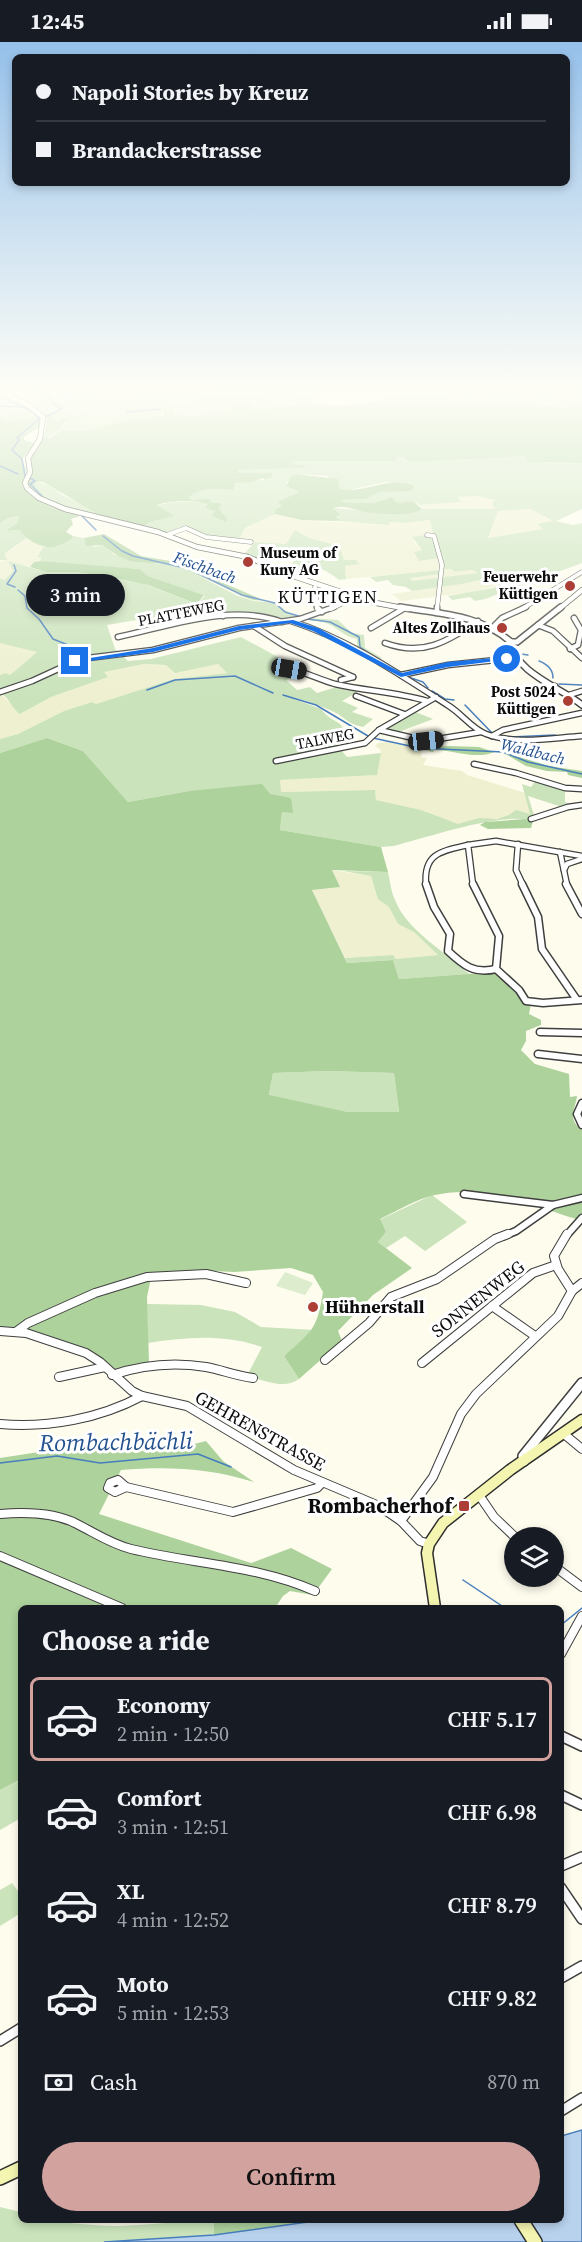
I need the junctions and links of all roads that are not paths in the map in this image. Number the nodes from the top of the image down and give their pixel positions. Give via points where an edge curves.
1 (33, 493) edge
2 (167, 535) junction
3 (427, 535) dead end
4 (251, 542) dead end
5 (582, 572) edge
6 (315, 587) dead end
7 (582, 590) edge
8 (355, 597) junction
9 (202, 606) dead end
10 (403, 609) junction
11 (322, 612) junction
12 (437, 613) junction
13 (223, 616) junction
14 (574, 618) dead end
15 (290, 621) junction
16 (478, 621) junction
17 (282, 622) junction
18 (538, 625) junction
19 (254, 626) junction
20 (493, 627) junction
21 (371, 628) dead end
22 (118, 638) dead end
23 (511, 642) junction
24 (385, 643) dead end
25 (570, 649) junction
26 (515, 658) junction
27 (582, 658) edge
28 (286, 668) dead end
29 (401, 675) junction
30 (341, 680) dead end
31 (556, 686) junction
32 (528, 691) dead end
33 (582, 691) edge
34 (0, 692) edge
35 (569, 695) junction
36 (356, 696) dead end
37 (436, 697) junction
38 (427, 701) junction
39 (582, 705) edge
40 (582, 713) edge
41 (404, 714) junction
42 (379, 730) junction
43 (481, 732) junction
44 (492, 736) junction
45 (582, 736) edge
46 (276, 761) dead end
47 (474, 764) dead end
48 (582, 789) edge
49 (582, 805) edge
50 (531, 819) dead end
51 (518, 844) junction
52 (468, 845) junction
53 (560, 852) junction
54 (582, 857) edge
55 (564, 870) junction
56 (582, 914) edge
57 (496, 969) junction
58 (579, 1000) edge
59 (540, 1032) dead end
60 (582, 1033) edge
61 (538, 1054) dead end
62 (582, 1059) edge
63 (582, 1103) edge
64 (582, 1125) edge
65 (464, 1194) dead end
66 (582, 1198) edge
67 (553, 1205) junction
68 (582, 1218) edge
69 (556, 1265) junction
70 (246, 1283) dead end
71 (582, 1283) edge
72 (572, 1291) junction
73 (492, 1306) junction
74 (0, 1331) edge
75 (17, 1331) junction
76 (535, 1336) junction
77 (325, 1360) dead end
78 (422, 1363) dead end
79 (105, 1367) junction
80 (112, 1375) junction
81 (59, 1377) dead end
82 (253, 1378) dead end
83 (582, 1383) edge
84 (142, 1396) junction
85 (582, 1420) edge
86 (0, 1424) edge
87 (564, 1434) junction
88 (582, 1449) edge
89 (524, 1461) junction
90 (322, 1483) junction
91 (126, 1487) dead end
92 (479, 1495) junction
93 (0, 1514) edge
94 (401, 1521) junction
95 (504, 1527) edge
96 (429, 1544) junction
97 (0, 1556) edge
98 (564, 1574) edge
99 (582, 1587) edge
100 (315, 1592) dead end
101 (114, 1605) edge
102 (434, 1605) edge
103 (582, 1616) edge
104 (564, 1648) edge
105 (564, 1737) edge
106 (582, 1746) edge
107 (564, 1796) edge
108 (582, 1805) edge
109 (582, 1857) edge
110 (564, 1865) edge
111 (564, 1892) edge
112 (582, 1919) edge
113 (582, 1966) edge
114 (564, 1976) edge
115 (18, 2030) edge
116 (0, 2041) edge
117 (582, 2098) edge
118 (564, 2109) edge
119 (18, 2169) edge
120 (0, 2178) edge
121 (523, 2223) edge
122 (535, 2242) edge

1 - 2 street via 65,509
2 - 4 street via 186,528 206,537
2 - 8 street via 197,547 248,557
3 - 12 street via 434,536 442,565 435,600
5 - 20 street via 539,601 502,617
6 - 11 street via 317,609
7 - 18 street
8 - 10 street
8 - 11 street
9 - 13 street
10 - 12 street
10 - 21 street
11 - 15 street
12 - 16 street
13 - 17 street, PLATTEWEG via 260,616
13 - 22 street, PLATTEWEG
14 - 25 street via 581,630 578,645
15 - 17 street
15 - 29 street via 323,633
16 - 20 street
16 - 24 street via 427,649 405,650
17 - 19 street
18 - 23 street via 517,642
18 - 25 street via 553,631
19 - 30 street via 285,646 353,677
19 - 34 street via 153,650 80,659
20 - 23 street
23 - 26 street
25 - 27 street
26 - 29 street via 448,664
26 - 31 street
28 - 38 street via 332,683
29 - 37 street
31 - 32 street
31 - 35 street
33 - 35 street
35 - 39 street
36 - 41 street
37 - 38 street, TALWEG
37 - 43 street
38 - 41 street, TALWEG
40 - 44 street via 503,730
41 - 42 street, TALWEG
42 - 43 street via 426,741
42 - 46 street, TALWEG via 355,747
43 - 44 street
44 - 45 street via 518,740
47 - 48 street
49 - 50 street via 566,805
51 - 52 street via 496,841
51 - 53 street
51 - 58 street via 516,870 538,917 542,949
52 - 57 street via 474,889 499,936
52 - 57 street via 433,857 428,866 426,890 450,934 448,951 469,970 479,973
53 - 54 street
53 - 55 street
54 - 55 street via 567,864
55 - 56 street via 571,898
57 - 58 street via 526,1001 543,1004
59 - 60 street
61 - 62 street
63 - 64 street via 577,1114
65 - 67 street
66 - 67 street
67 - 77 street via 437,1279 392,1297 369,1323
68 - 69 street via 555,1250
69 - 72 street
69 - 73 street, SONNENWEG via 533,1273
70 - 75 street via 206,1274 147,1277 95,1293
71 - 72 street
72 - 76 street via 558,1316
73 - 76 street
73 - 78 street, SONNENWEG
74 - 75 street
75 - 79 street, GEHRENSTRASSE via 86,1353
76 - 94 street via 490,1379 461,1414 433,1477
79 - 80 street, GEHRENSTRASSE
79 - 81 street
80 - 82 street via 149,1366 180,1365
80 - 84 street, GEHRENSTRASSE
83 - 89 street via 523,1456
84 - 86 street via 98,1416
84 - 90 street, GEHRENSTRASSE via 187,1406
85 - 87 main road
87 - 88 street
87 - 89 main road
89 - 92 main road
90 - 91 street via 317,1488 233,1512
90 - 94 street, GEHRENSTRASSE via 380,1506
92 - 95 street
92 - 96 main road via 448,1517
93 - 100 street via 45,1514 74,1522 98,1537 129,1548 297,1582
94 - 96 street, GEHRENSTRASSE
96 - 102 main road via 428,1571
97 - 101 street
98 - 99 street
103 - 104 street
105 - 106 street
107 - 108 street
109 - 110 street
111 - 112 street
113 - 114 street
115 - 116 street
117 - 118 street
119 - 120 main road
121 - 122 main road

